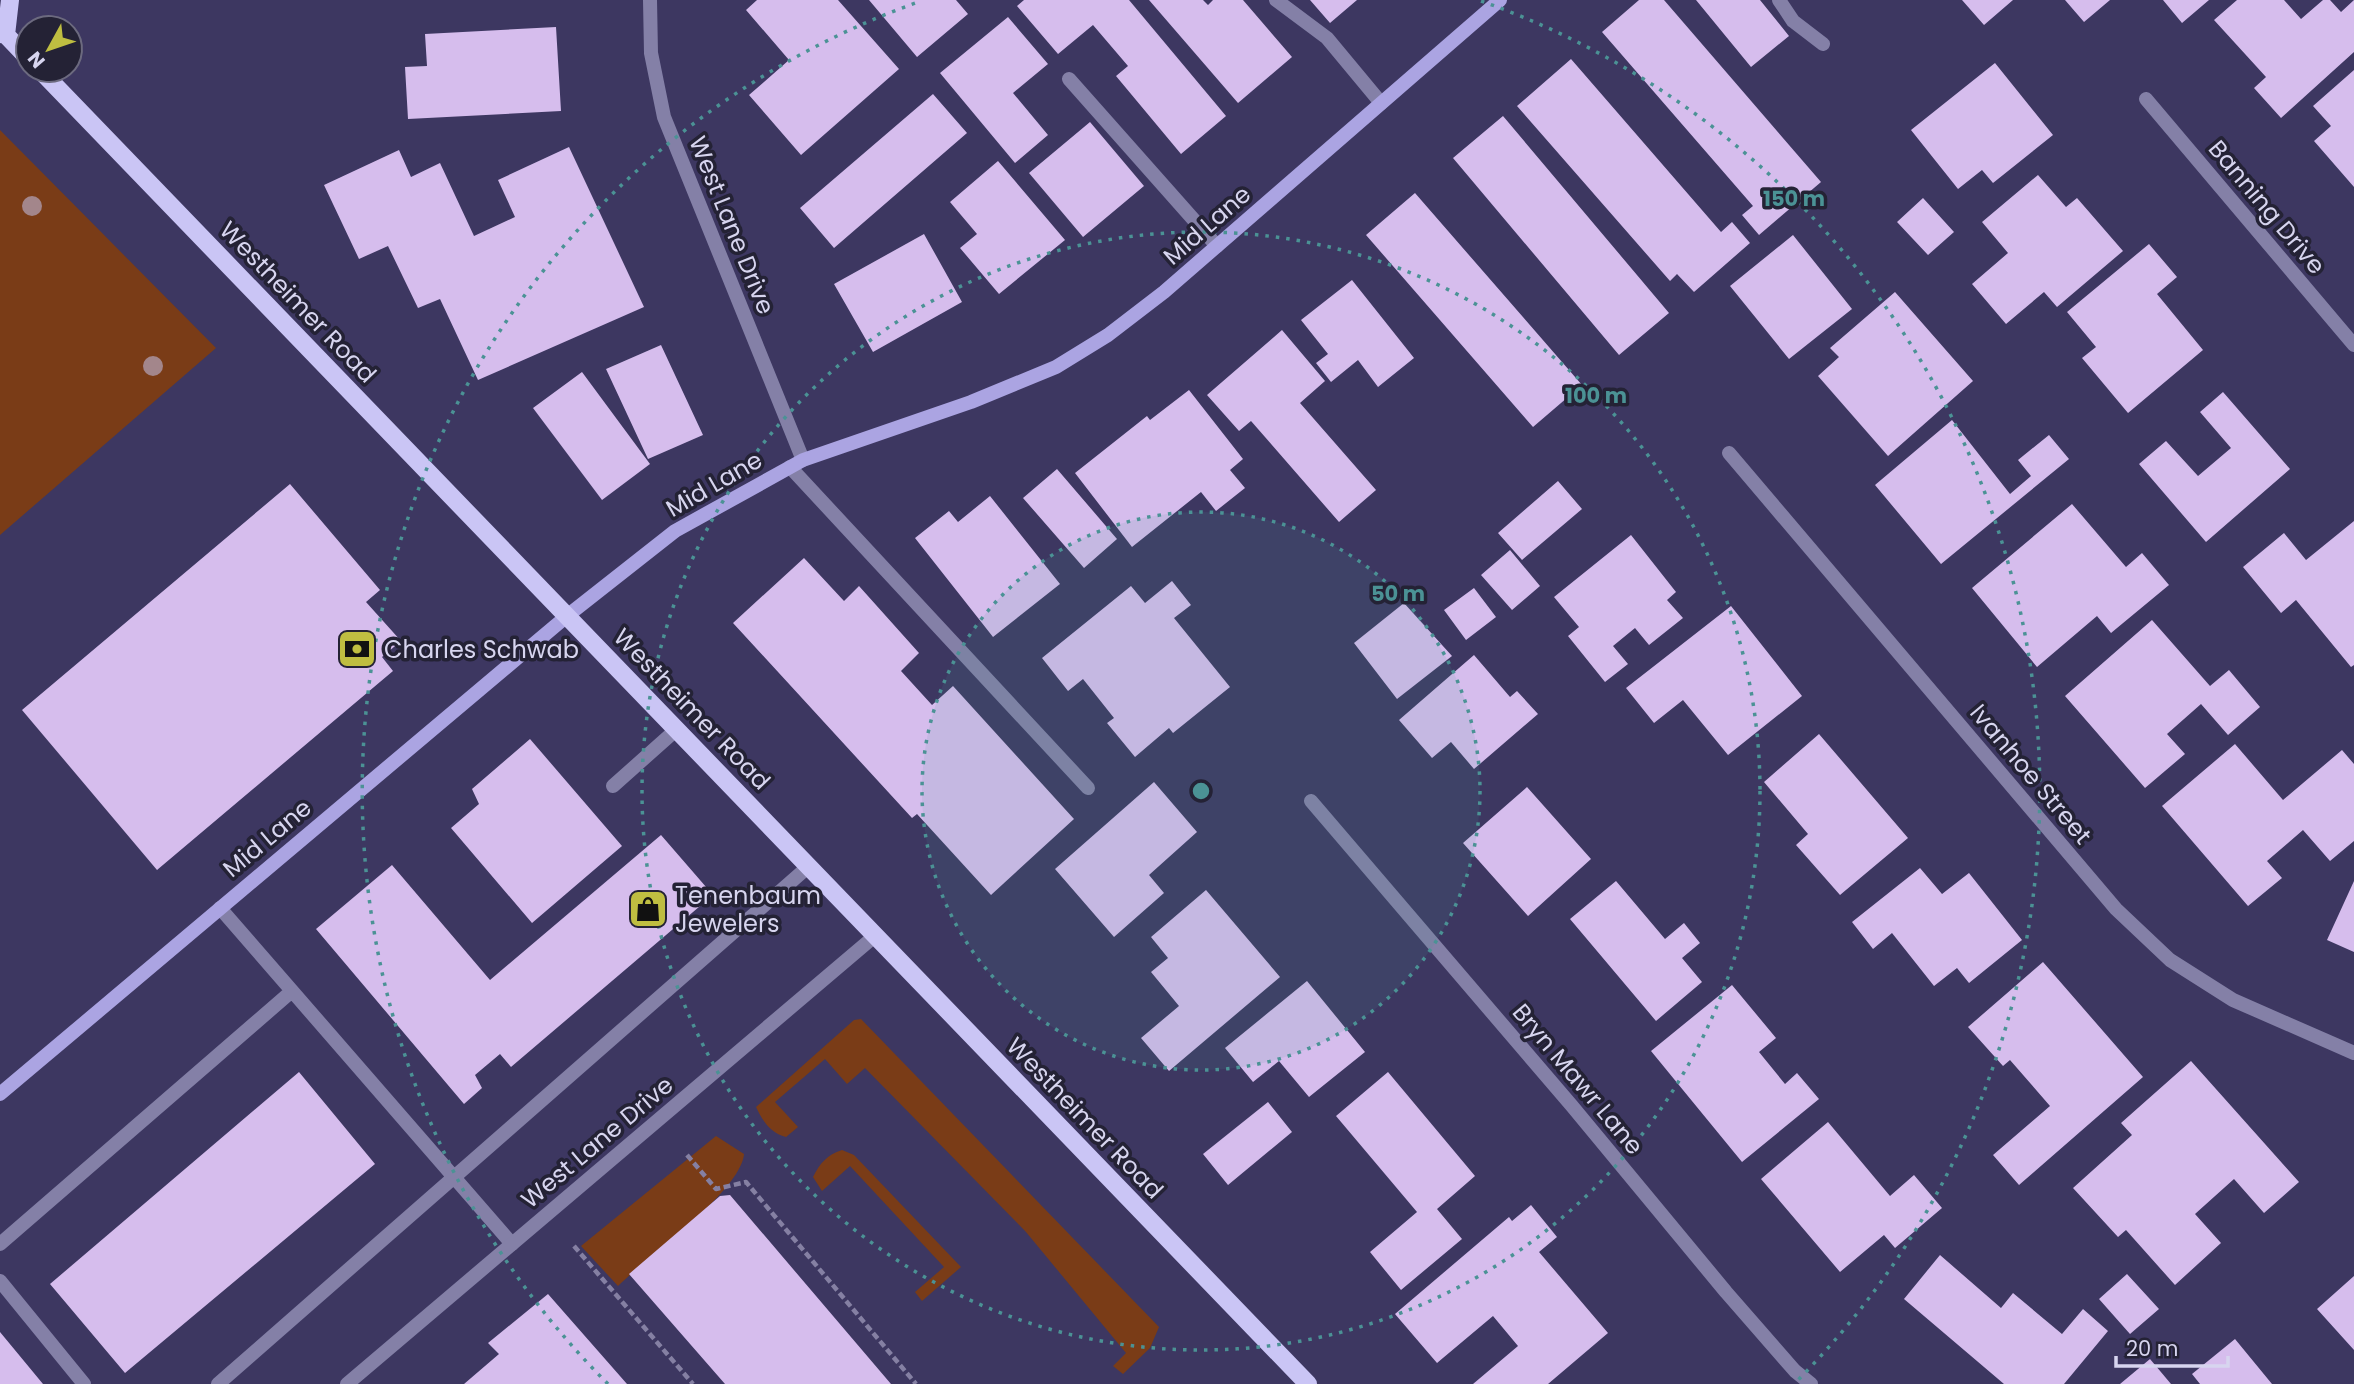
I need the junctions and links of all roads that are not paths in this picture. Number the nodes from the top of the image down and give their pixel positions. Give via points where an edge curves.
1 (9, 0) edge
2 (650, 0) edge
3 (1276, 0) edge
4 (1500, 0) edge
5 (1779, 0) edge
6 (2, 37) edge
7 (1823, 44) dead end
8 (1069, 79) dead end
9 (54, 84) edge
10 (2146, 99) dead end
11 (1381, 103) junction
12 (1217, 246) junction
13 (2354, 345) edge
14 (1730, 453) dead end
15 (797, 463) junction
16 (568, 616) junction
17 (677, 729) junction
18 (613, 786) dead end
19 (1088, 788) dead end
20 (1311, 801) dead end
21 (809, 866) junction
22 (220, 908) junction
23 (876, 935) junction
24 (292, 991) junction
25 (2354, 1053) edge
26 (0, 1094) edge
27 (454, 1177) junction
28 (0, 1244) edge
29 (512, 1244) junction
30 (0, 1281) edge
31 (84, 1384) edge
32 (218, 1384) edge
33 (347, 1384) edge
34 (1308, 1384) edge
35 (1811, 1384) edge

1 - 6 main road
2 - 15 street, West Lane Drive via 651,53 664,117
3 - 11 street via 1327,38
4 - 11 street, Mid Lane
5 - 7 street via 1793,21
8 - 12 street
9 - 16 main road, Westheimer Road
10 - 13 street, Banning Drive
11 - 12 street, Mid Lane
12 - 15 street, Mid Lane via 1108,335 1056,367
14 - 25 street, Ivanhoe Street via 2116,909 2170,960 2233,1000
15 - 16 street, Mid Lane via 675,531
15 - 19 street
16 - 17 main road, Westheimer Road
16 - 22 street, Mid Lane
17 - 18 street
17 - 21 main road, Westheimer Road
20 - 35 street, Bryn Mawr Lane via 1726,1292
21 - 23 main road, Westheimer Road
21 - 27 street
22 - 24 street
22 - 26 street, Mid Lane
23 - 29 street, West Lane Drive
23 - 34 main road, Westheimer Road
24 - 27 street
24 - 28 street
27 - 29 street
27 - 32 street
29 - 33 street, West Lane Drive
30 - 31 street

